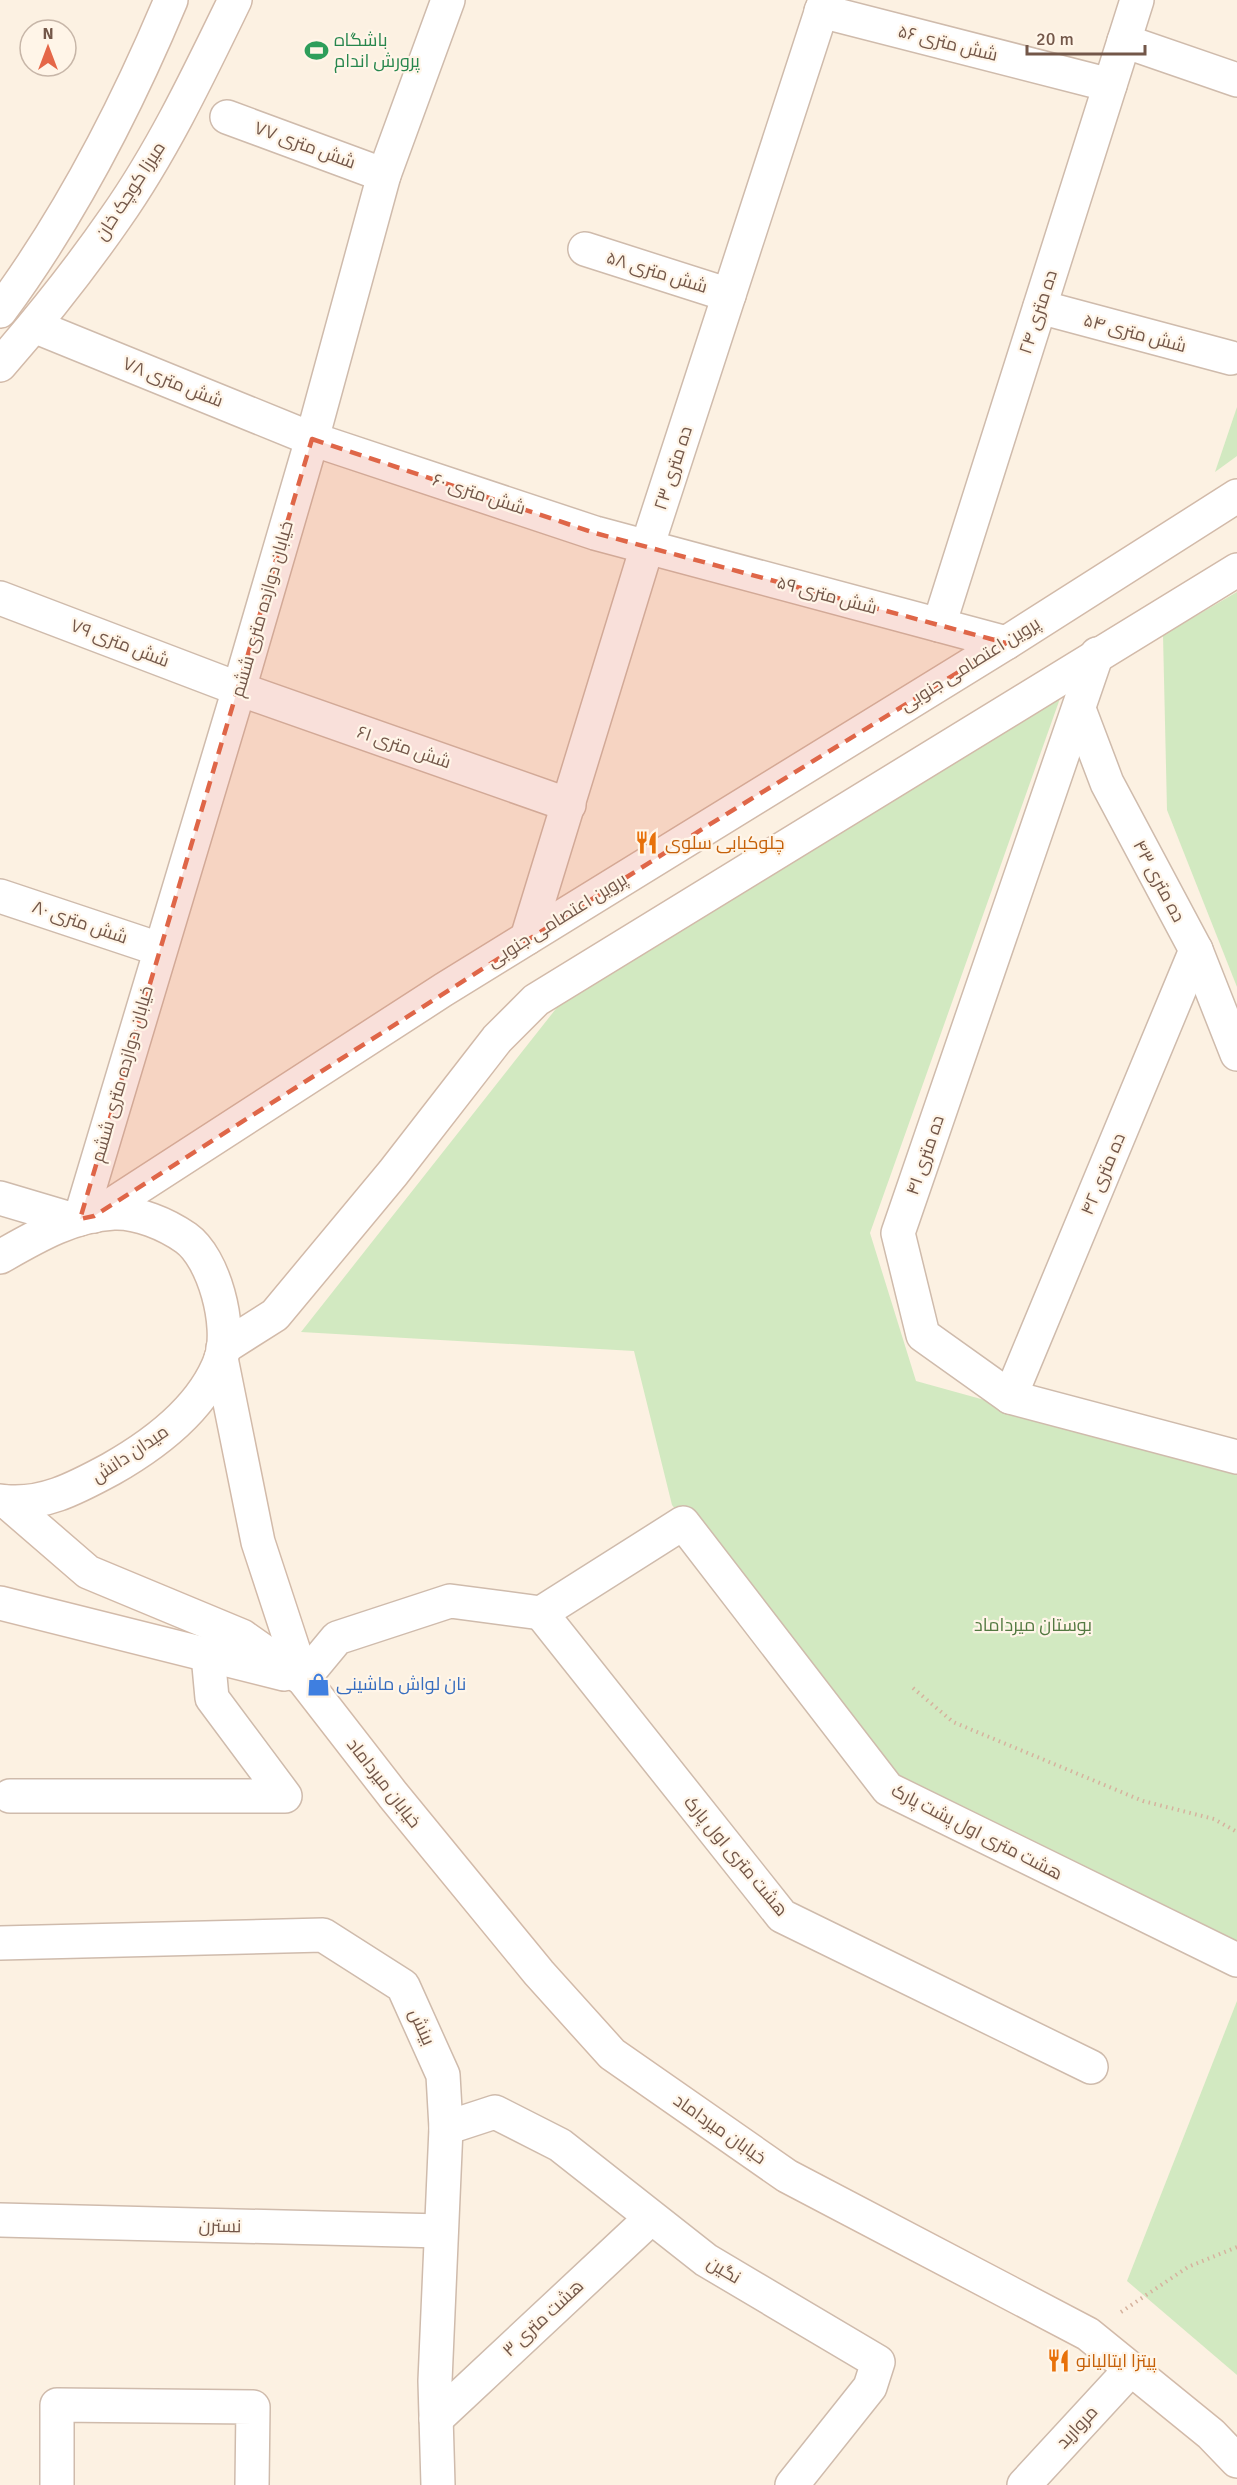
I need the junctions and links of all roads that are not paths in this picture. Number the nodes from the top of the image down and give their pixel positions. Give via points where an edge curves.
1 (171, 0) edge
2 (235, 0) edge
3 (448, 0) edge
4 (1137, 0) edge
5 (823, 5) edge
6 (1124, 41) junction
7 (1237, 80) edge
8 (1110, 85) junction
9 (227, 117) dead end
10 (384, 175) junction
11 (585, 249) dead end
12 (729, 295) junction
13 (1040, 307) junction
14 (0, 311) edge
15 (34, 326) junction
16 (1231, 358) dead end
17 (0, 365) edge
18 (312, 439) junction
19 (1237, 496) edge
20 (647, 547) junction
21 (1237, 570) edge
22 (0, 598) edge
23 (939, 625) junction
24 (1006, 643) junction
25 (1098, 654) junction
26 (239, 689) junction
27 (1079, 710) junction
28 (568, 804) junction
29 (0, 896) edge
30 (527, 938) junction
31 (159, 949) junction
32 (1196, 950) junction
33 (1237, 1054) edge
34 (0, 1198) edge
35 (83, 1219) junction
36 (0, 1257) edge
37 (222, 1353) junction
38 (1010, 1397) junction
39 (1237, 1457) edge
40 (3, 1502) edge
41 (0, 1603) edge
42 (541, 1613) junction
43 (208, 1655) junction
44 (303, 1679) junction
45 (10, 1796) dead end
46 (0, 1943) edge
47 (1237, 1960) edge
48 (1091, 2067) dead end
49 (446, 2128) junction
50 (651, 2218) junction
51 (0, 2220) edge
52 (441, 2231) junction
53 (1131, 2368) junction
54 (436, 2419) junction
55 (1237, 2461) edge
56 (57, 2485) edge
57 (252, 2485) edge
58 (438, 2485) edge
59 (792, 2485) edge
60 (1024, 2485) edge

1 - 14 street via 135,86 73,203
2 - 15 street, میرزا کوچک خان via 190,92 117,216
3 - 10 street, خیابان دوازده متری ششم
4 - 6 street, ده متری ۲۴
5 - 8 street, شش متری ۵۶
5 - 12 street, ده متری ۲۳
6 - 7 street
6 - 8 street, ده متری ۲۴
8 - 13 street, ده متری ۲۴
9 - 10 street, شش متری ۷۷
10 - 18 street, خیابان دوازده متری ششم
11 - 12 street, شش متری ۵۸
12 - 20 street, ده متری ۲۳
13 - 16 street, شش متری ۵۴
13 - 23 street, ده متری ۲۴
15 - 17 street, میرزا کوچک خان
15 - 18 street, شش متری ۷۸
18 - 20 street, شش متری ۶۰
18 - 26 street, خیابان دوازده متری ششم
19 - 24 street, پروین اعتصامی جنوبی
20 - 23 street, شش متری ۵۹
20 - 28 street, ده متری ۲۳
21 - 25 street
22 - 26 street, شش متری ۷۹
23 - 24 street, شش متری ۵۹
24 - 30 street, پروین اعتصامی جنوبی
25 - 27 street, ده متری ۴۱
25 - 37 street via 536,1000 496,1039 393,1173 275,1316
26 - 28 street, شش متری ۶۱
26 - 31 street, خیابان دوازده متری ششم
27 - 32 street, ده متری ۴۳ via 1107,783
27 - 38 street, ده متری ۴۱ via 898,1233 923,1335
28 - 30 street, ده متری ۲۳
29 - 31 street, شش متری ۸۰
30 - 35 street, پروین اعتصامی جنوبی
31 - 35 street, خیابان دوازده متری ششم
32 - 33 street, ده متری ۴۳
32 - 38 street, ده متری ۴۲
34 - 35 street
35 - 36 street, میدان دانش via 34,1238
35 - 37 street, میدان دانش via 115,1213 153,1220 187,1239 210,1271 222,1306 226,1326
37 - 40 street, میدان دانش via 192,1407 164,1434 125,1461 73,1490 36,1501
37 - 44 street via 258,1542
38 - 39 street, ده متری ۴۱
40 - 44 street via 88,1572 242,1636
41 - 43 street
42 - 44 street via 450,1601 337,1638
42 - 47 street, هشت متری اول پشت پارک via 683,1523 888,1789
42 - 48 street, هشت متری اول پارک via 782,1916
43 - 44 street
43 - 45 street via 213,1698 285,1796
44 - 53 street, خیابان میرداماد via 539,1973 612,2054 787,2176 1088,2334
46 - 49 street, بینش via 323,1935 403,1986 443,2075
49 - 50 street, نگین via 495,2112 560,2145
49 - 52 street, بینش
50 - 54 street, هشت متری ۳
50 - 59 street, نگین via 706,2260 878,2362 870,2387
51 - 52 street, نسترن
52 - 54 street, بینش
53 - 55 street, خیابان میرداماد via 1211,2434
53 - 60 street, مروارید
54 - 58 street, بینش
56 - 57 street via 57,2406 253,2408

